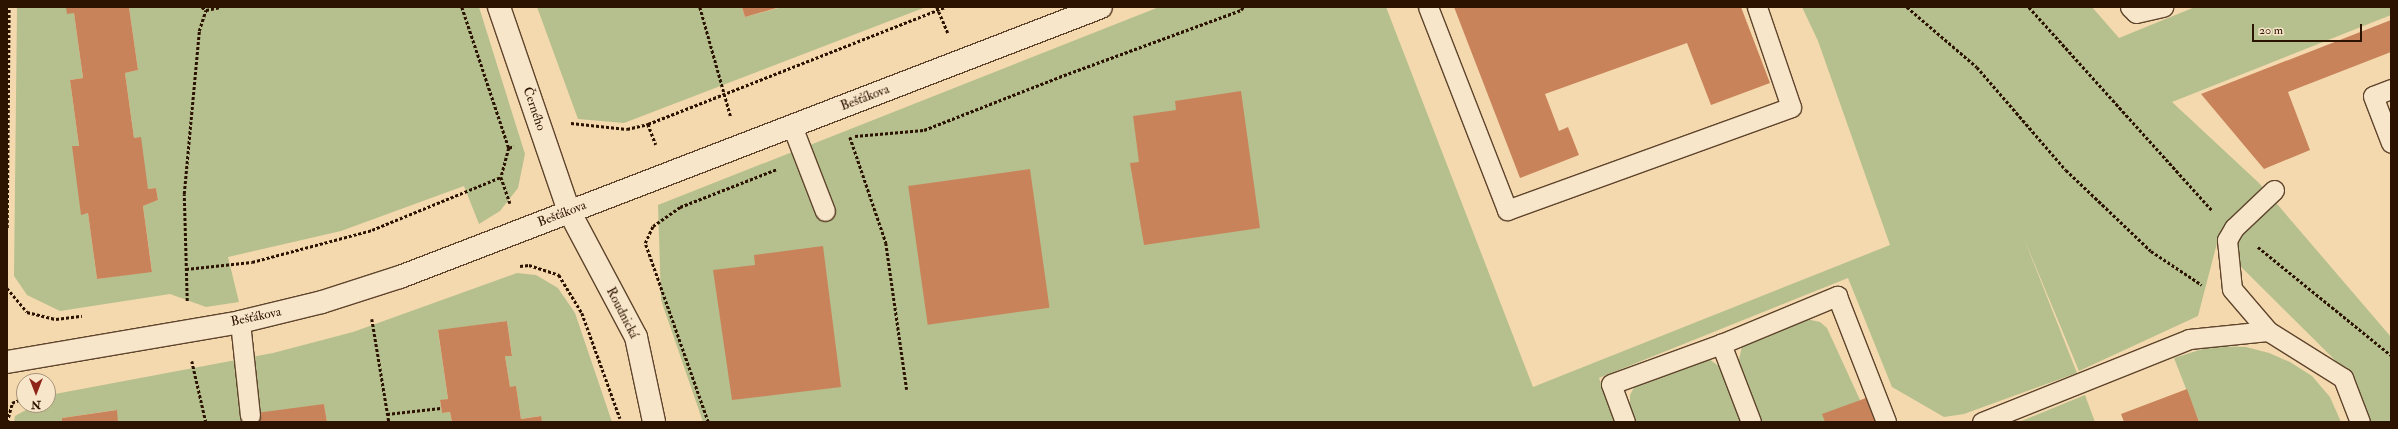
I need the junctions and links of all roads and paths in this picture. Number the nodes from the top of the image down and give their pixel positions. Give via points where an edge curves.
1 (9, 7) edge
2 (202, 7) edge
3 (221, 7) edge
4 (462, 7) edge
5 (499, 7) edge
6 (700, 7) edge
7 (945, 7) edge
8 (1101, 7) edge
9 (1243, 7) edge
10 (1428, 7) edge
11 (1757, 7) edge
12 (1907, 7) edge
13 (2029, 7) edge
14 (2130, 7) edge
15 (2163, 7) edge
16 (206, 10) junction
17 (2391, 89) edge
18 (724, 92) junction
19 (648, 124) junction
20 (792, 126) junction
21 (542, 134) junction
22 (849, 137) junction
23 (2391, 143) edge
24 (740, 146) junction
25 (509, 148) junction
26 (658, 151) dead end
27 (804, 158) junction
28 (501, 176) junction
29 (2274, 190) dead end
30 (825, 211) dead end
31 (569, 212) junction
32 (7, 228) edge
33 (2234, 228) junction
34 (519, 231) junction
35 (529, 265) junction
36 (515, 266) dead end
37 (186, 269) junction
38 (2203, 286) dead end
39 (7, 288) edge
40 (187, 300) junction
41 (179, 302) dead end
42 (87, 315) dead end
43 (378, 317) dead end
44 (240, 322) junction
45 (188, 330) junction
46 (2268, 331) junction
47 (1721, 344) junction
48 (2391, 355) edge
49 (7, 362) edge
50 (906, 390) dead end
51 (16, 401) edge
52 (441, 408) dead end
53 (387, 414) junction
54 (250, 415) dead end
55 (8, 422) edge
56 (206, 422) edge
57 (389, 422) edge
58 (621, 422) edge
59 (654, 422) edge
60 (708, 422) edge
61 (1625, 422) edge
62 (1751, 422) edge
63 (1886, 422) edge
64 (1984, 422) edge
65 (2360, 422) edge

1 - 32 path
2 - 16 path
3 - 16 path
4 - 25 path
5 - 21 street, Černého
6 - 18 path
7 - 18 path
8 - 20 street, Bešťákova
9 - 22 path via 1241,10 924,130
10 - 11 lane via 1507,210 1791,107
12 - 38 path via 1977,67 2066,170 2152,251
13 - 33 path via 2215,212
14 - 15 lane via 2136,13
16 - 37 path via 199,31 184,194
17 - 23 lane via 2373,96
18 - 19 path
18 - 24 path
19 - 21 path via 627,129 571,123
19 - 26 path
20 - 24 street, Bešťákova
20 - 27 lane
21 - 25 path
21 - 31 street, Černého
22 - 27 path
22 - 50 path via 886,243
24 - 31 street, Bešťákova
25 - 28 path
27 - 30 lane
27 - 60 path via 680,207 653,226 645,243
28 - 34 path
28 - 37 path via 372,230 252,262
29 - 33 lane
31 - 34 street, Bešťákova
31 - 59 street, Roudnická via 636,337
33 - 46 lane via 2227,240 2232,289
33 - 48 path
34 - 35 path
34 - 44 street, Bešťákova via 400,277 322,302
35 - 36 path
35 - 58 path via 559,275 582,313
37 - 40 path
39 - 42 path via 27,312 56,319
40 - 41 path
40 - 45 path
43 - 53 path via 372,319
44 - 45 street, Bešťákova
44 - 54 lane
45 - 49 street, Bešťákova
45 - 56 path
46 - 64 lane via 2188,339
46 - 65 lane via 2343,378
47 - 61 lane via 1611,384
47 - 62 lane
47 - 63 lane via 1837,296
51 - 55 path via 12,403
52 - 53 path
53 - 57 path

